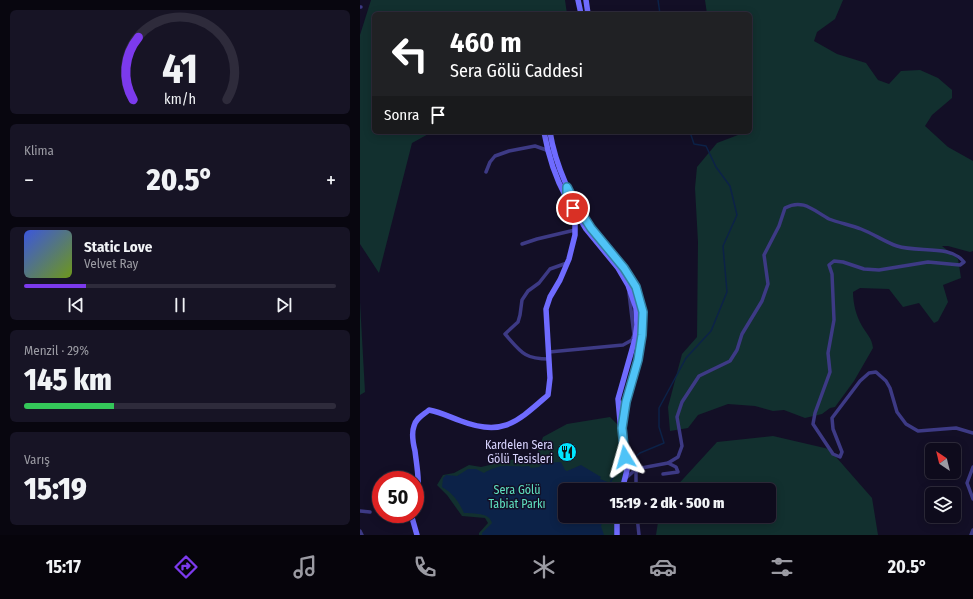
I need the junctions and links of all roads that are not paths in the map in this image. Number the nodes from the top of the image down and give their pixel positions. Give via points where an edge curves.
1 (578, 0) edge
2 (586, 0) edge
3 (581, 12) edge
4 (588, 12) edge
5 (544, 134) edge
6 (550, 134) edge
7 (548, 150) junction
8 (555, 153) junction
9 (486, 172) dead end
10 (567, 187) junction
11 (567, 198) junction
12 (575, 230) junction
13 (522, 244) dead end
14 (568, 263) junction
15 (624, 268) junction
16 (628, 285) junction
17 (549, 352) junction
18 (549, 359) junction
19 (622, 428) junction
20 (973, 433) edge
21 (668, 463) junction
22 (973, 467) edge
23 (636, 469) junction
24 (416, 471) edge
25 (663, 474) dead end
26 (626, 479) junction
27 (625, 483) edge
28 (636, 483) edge
29 (973, 499) edge
30 (360, 511) edge
31 (370, 512) dead end
32 (414, 523) edge
33 (616, 523) edge
34 (638, 523) edge
35 (973, 530) edge
36 (360, 531) edge
37 (417, 534) edge
38 (362, 535) edge
39 (617, 535) edge
40 (639, 535) edge
41 (971, 535) edge

1 - 3 main road
2 - 4 main road
5 - 7 main road
6 - 8 main road
7 - 8 street
7 - 9 street via 535,146 509,151 496,156
7 - 11 main road
8 - 10 main road
10 - 11 main road
10 - 15 main road via 591,228
11 - 12 main road via 575,221
11 - 16 main road via 586,229 618,268
12 - 13 street
12 - 14 main road
14 - 17 main road via 546,309
14 - 18 street via 550,269 539,283 528,291 522,300 518,322 505,334 526,356
15 - 16 street
15 - 19 main road via 636,287 643,312 638,360 626,402
16 - 17 street via 634,335 632,340 623,345
16 - 19 main road via 636,308 637,325 618,400
17 - 18 main road
18 - 24 main road via 548,395 513,424 500,428 483,428 429,410 419,417 412,435
19 - 26 main road
20 - 21 street via 956,428 918,431 906,424 897,412 886,381 876,372 869,373 832,418 833,429 842,452 840,457 833,454 813,424 830,372 828,353 834,320 832,274 829,265 834,261 879,270 928,262 960,265 964,262 960,257 939,250 917,250 898,246 829,218 812,208 792,204 785,208 779,226 764,254 768,284 762,301 742,334 730,361 699,376 682,402 677,417 682,446 678,457
21 - 23 street
21 - 25 street via 676,467 678,472
22 - 29 street via 968,483
23 - 26 street
23 - 28 street
26 - 27 main road
30 - 31 street
32 - 37 main road
33 - 39 main road
34 - 40 street
35 - 41 street
36 - 38 street

